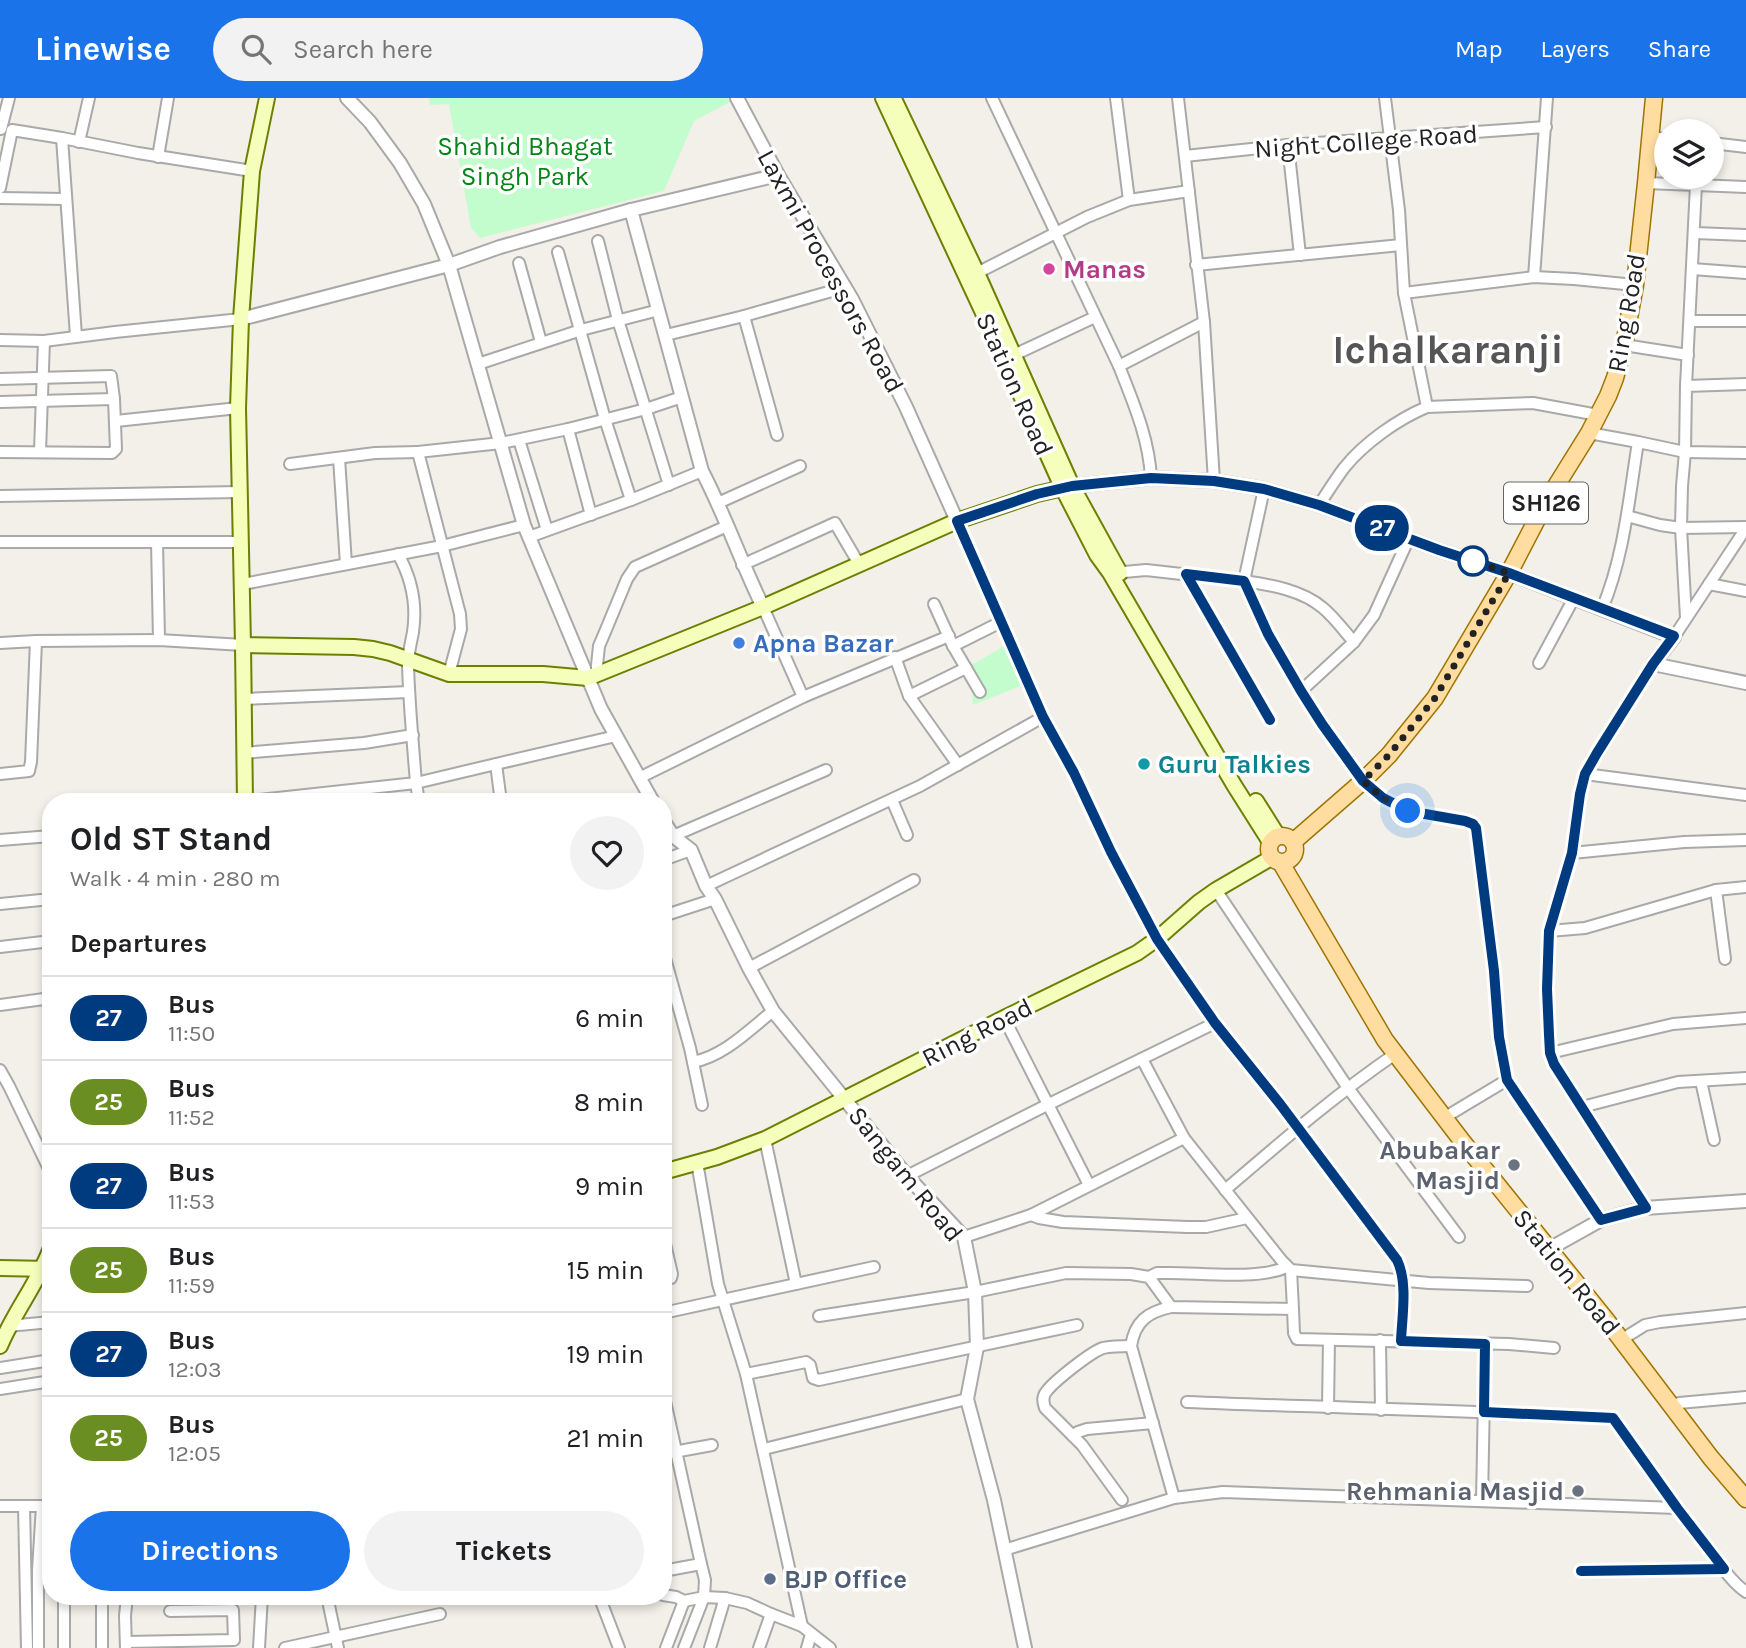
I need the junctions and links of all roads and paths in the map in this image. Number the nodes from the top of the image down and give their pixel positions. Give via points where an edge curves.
1 (9, 98) edge
2 (89, 98) edge
3 (168, 98) edge
4 (267, 98) edge
5 (347, 98) edge
6 (737, 98) edge
7 (883, 98) edge
8 (893, 98) edge
9 (992, 98) edge
10 (1116, 98) edge
11 (1178, 98) edge
12 (1385, 98) edge
13 (1547, 98) edge
14 (1654, 98) edge
15 (1656, 119) edge
16 (1546, 127) junction
17 (5, 129) edge
18 (62, 138) junction
19 (1390, 138) junction
20 (79, 142) junction
21 (1724, 144) edge
22 (1288, 145) junction
23 (1746, 147) edge
24 (1654, 153) edge
25 (1185, 156) junction
26 (158, 157) junction
27 (252, 171) junction
28 (778, 175) junction
29 (1646, 183) junction
30 (1654, 183) edge
31 (1724, 186) edge
32 (1746, 187) edge
33 (0, 188) edge
34 (1696, 189) edge
35 (1189, 191) junction
36 (0, 198) edge
37 (66, 199) junction
38 (1129, 200) junction
39 (631, 210) junction
40 (1055, 233) junction
41 (1695, 233) junction
42 (1746, 234) edge
43 (598, 241) dead end
44 (1401, 245) junction
45 (558, 252) dead end
46 (1300, 255) junction
47 (519, 262) dead end
48 (449, 265) junction
49 (1196, 265) junction
50 (1692, 269) junction
51 (977, 273) junction
52 (1746, 273) edge
53 (1534, 277) junction
54 (1635, 285) junction
55 (846, 287) junction
56 (1404, 293) junction
57 (659, 310) junction
58 (744, 316) junction
59 (1095, 317) junction
60 (241, 319) junction
61 (618, 320) junction
62 (1690, 321) junction
63 (1746, 321) edge
64 (1204, 322) junction
65 (581, 330) junction
66 (666, 335) junction
67 (76, 336) junction
68 (0, 340) edge
69 (44, 341) junction
70 (541, 342) junction
71 (1625, 345) junction
72 (1014, 355) junction
73 (1688, 355) junction
74 (478, 364) junction
75 (1119, 366) junction
76 (43, 377) junction
77 (0, 379) edge
78 (1746, 384) edge
79 (1686, 386) junction
80 (682, 397) junction
81 (114, 399) junction
82 (42, 401) junction
83 (0, 402) edge
84 (1427, 407) junction
85 (238, 408) junction
86 (646, 409) junction
87 (1598, 415) junction
88 (606, 419) junction
89 (116, 421) junction
90 (568, 429) junction
91 (1589, 433) junction
92 (777, 435) dead end
93 (520, 440) junction
94 (1638, 442) junction
95 (501, 443) junction
96 (40, 451) junction
97 (0, 452) edge
98 (418, 452) junction
99 (1685, 452) junction
100 (1746, 453) edge
101 (339, 458) junction
102 (290, 464) dead end
103 (800, 466) dead end
104 (702, 471) junction
105 (1151, 478) junction
106 (1214, 481) junction
107 (669, 485) junction
108 (1067, 486) junction
109 (1264, 489) junction
110 (240, 492) junction
111 (0, 496) edge
112 (631, 500) junction
113 (718, 503) junction
114 (1319, 505) junction
115 (591, 515) junction
116 (1627, 516) junction
117 (957, 521) junction
118 (727, 526) junction
119 (1746, 527) edge
120 (1681, 528) junction
121 (547, 530) junction
122 (526, 531) junction
123 (1409, 538) junction
124 (0, 542) edge
125 (157, 542) junction
126 (240, 542) junction
127 (442, 546) junction
128 (398, 554) junction
129 (346, 564) junction
130 (859, 564) junction
131 (742, 565) junction
132 (1115, 573) junction
133 (1509, 573) junction
134 (1186, 574) junction
135 (1244, 581) junction
136 (243, 584) junction
137 (1709, 584) junction
138 (1746, 591) edge
139 (1573, 598) junction
140 (934, 604) dead end
141 (763, 607) junction
142 (1602, 608) junction
143 (1686, 618) junction
144 (1001, 622) junction
145 (1674, 636) junction
146 (159, 640) junction
147 (36, 641) junction
148 (951, 641) junction
149 (1354, 642) junction
150 (0, 643) edge
151 (243, 645) junction
152 (895, 657) junction
153 (408, 660) junction
154 (1539, 663) dead end
155 (1653, 664) junction
156 (966, 668) junction
157 (449, 674) junction
158 (592, 676) junction
159 (1746, 683) edge
160 (1301, 691) junction
161 (409, 692) junction
162 (980, 692) dead end
163 (909, 696) junction
164 (803, 697) junction
165 (243, 699) junction
166 (1043, 717) junction
167 (1270, 720) dead end
168 (412, 735) junction
169 (616, 736) junction
170 (243, 753) junction
171 (496, 764) junction
172 (958, 765) junction
173 (826, 770) dead end
174 (0, 774) edge
175 (1585, 774) junction
176 (639, 778) junction
177 (1363, 781) junction
178 (416, 783) junction
179 (244, 793) edge
180 (320, 793) edge
181 (418, 793) edge
182 (499, 793) edge
183 (648, 793) edge
184 (1746, 795) edge
185 (892, 800) junction
186 (907, 835) dead end
187 (673, 836) joint
188 (42, 837) edge
189 (0, 840) edge
190 (1746, 840) edge
191 (691, 850) junction
192 (1281, 850) junction
193 (1572, 853) junction
194 (672, 857) edge
195 (914, 880) dead end
196 (706, 886) junction
197 (1746, 887) edge
198 (1216, 890) junction
199 (1716, 890) junction
200 (715, 899) junction
201 (42, 901) edge
202 (0, 904) edge
203 (672, 913) edge
204 (1549, 931) junction
205 (1157, 939) junction
206 (42, 942) edge
207 (0, 947) edge
208 (1725, 959) dead end
209 (749, 968) junction
210 (672, 984) edge
211 (42, 999) edge
212 (0, 1005) edge
213 (773, 1011) junction
214 (1004, 1017) junction
215 (1746, 1018) edge
216 (1215, 1023) junction
217 (1550, 1053) junction
218 (1395, 1054) junction
219 (1142, 1059) junction
220 (693, 1062) junction
221 (0, 1070) edge
222 (1746, 1078) edge
223 (1507, 1080) junction
224 (1701, 1081) junction
225 (1348, 1088) junction
226 (845, 1099) junction
227 (702, 1105) dead end
228 (1047, 1105) junction
229 (1582, 1107) junction
230 (1452, 1113) junction
231 (1298, 1128) junction
232 (1184, 1138) junction
233 (765, 1139) junction
234 (1714, 1140) dead end
235 (42, 1154) edge
236 (697, 1162) junction
237 (672, 1169) edge
238 (907, 1176) junction
239 (1089, 1185) junction
240 (1225, 1190) junction
241 (1746, 1201) edge
242 (1646, 1208) junction
243 (1031, 1215) junction
244 (1247, 1217) junction
245 (1601, 1220) junction
246 (964, 1237) junction
247 (1459, 1237) dead end
248 (1552, 1247) junction
249 (874, 1267) dead end
250 (0, 1268) edge
251 (42, 1268) edge
252 (1289, 1269) junction
253 (42, 1275) edge
254 (1149, 1277) junction
255 (1403, 1280) junction
256 (796, 1284) junction
257 (1527, 1286) dead end
258 (975, 1292) junction
259 (724, 1301) junction
260 (1171, 1307) junction
261 (1293, 1309) junction
262 (672, 1311) edge
263 (1746, 1312) edge
264 (819, 1316) dead end
265 (42, 1323) edge
266 (1077, 1325) dead end
267 (8, 1326) junction
268 (1629, 1335) junction
269 (1329, 1340) junction
270 (1380, 1340) junction
271 (1401, 1341) junction
272 (1485, 1344) junction
273 (0, 1346) edge
274 (1131, 1346) junction
275 (977, 1347) junction
276 (1554, 1348) dead end
277 (42, 1361) edge
278 (0, 1368) edge
279 (747, 1374) junction
280 (42, 1382) edge
281 (0, 1389) edge
282 (1746, 1397) edge
283 (967, 1399) junction
284 (1187, 1402) dead end
285 (1679, 1403) junction
286 (1328, 1408) junction
287 (1381, 1409) junction
288 (1484, 1412) junction
289 (1153, 1423) junction
290 (672, 1434) edge
291 (1073, 1436) junction
292 (712, 1445) dead end
293 (764, 1450) junction
294 (676, 1452) junction
295 (672, 1453) edge
296 (1746, 1488) edge
297 (1174, 1498) junction
298 (1746, 1499) edge
299 (1122, 1500) dead end
300 (1482, 1501) junction
301 (0, 1506) edge
302 (24, 1506) junction
303 (42, 1506) edge
304 (1677, 1508) junction
305 (42, 1542) edge
306 (1004, 1550) junction
307 (701, 1564) junction
308 (672, 1567) edge
309 (1724, 1569) junction
310 (1581, 1571) dead end
311 (1746, 1592) edge
312 (672, 1596) edge
313 (704, 1597) junction
314 (725, 1598) junction
315 (684, 1601) junction
316 (64, 1605) edge
317 (102, 1605) edge
318 (126, 1605) edge
319 (261, 1605) edge
320 (329, 1605) edge
321 (602, 1605) edge
322 (170, 1611) dead end
323 (440, 1614) dead end
324 (771, 1614) junction
325 (802, 1626) junction
326 (811, 1634) junction
327 (337, 1642) edge
328 (126, 1645) edge
329 (27, 1648) edge
330 (38, 1648) edge
331 (64, 1648) edge
332 (102, 1648) edge
333 (259, 1648) edge
334 (285, 1648) edge
335 (619, 1648) edge
336 (666, 1648) edge
337 (684, 1648) edge
338 (710, 1648) edge
339 (759, 1648) edge
340 (807, 1648) edge
341 (830, 1648) edge
342 (1025, 1648) edge

1 - 17 street
2 - 20 street
3 - 26 street
4 - 27 main road
5 - 48 street via 400,163 424,204
6 - 28 street, Laxmi Processors Road
7 - 108 main road, Station Road
8 - 51 main road, Station Road
9 - 40 street
10 - 38 street
11 - 25 street
12 - 19 street
13 - 16 street
14 - 15 main road, Ring Road / SH126
16 - 19 street, Night College Road
16 - 53 street
17 - 18 street
17 - 33 street
18 - 20 street
18 - 37 street
19 - 22 street, Night College Road
19 - 44 street
20 - 26 street
21 - 23 street
22 - 25 street, Night College Road
22 - 46 street
24 - 29 main road, Ring Road / SH126
25 - 35 street
26 - 27 street
27 - 60 main road
28 - 39 street
28 - 55 street, Laxmi Processors Road
29 - 30 street
29 - 54 main road, Ring Road / SH126
31 - 32 street
34 - 41 street
35 - 38 street
35 - 49 street
36 - 37 street
37 - 67 street
38 - 40 street
39 - 48 street
39 - 57 street
40 - 51 street
40 - 59 street
41 - 42 street
41 - 50 street
43 - 61 street
44 - 46 street
44 - 56 street
45 - 65 street
46 - 49 street
47 - 70 street
48 - 60 street
48 - 74 street
49 - 64 street
50 - 52 street
50 - 62 street
51 - 72 main road, Station Road
53 - 54 street
53 - 56 street
54 - 71 main road, Ring Road / SH126
55 - 58 street
55 - 117 street, Laxmi Processors Road
56 - 84 street
57 - 61 street
57 - 66 street
58 - 66 street
58 - 92 street
59 - 72 street
59 - 75 street
60 - 67 street
60 - 85 main road
61 - 65 street
61 - 86 street
62 - 63 street
62 - 73 street
64 - 75 street
64 - 106 street
65 - 70 street
65 - 88 street
66 - 80 street
67 - 69 street
68 - 69 street
69 - 76 street
70 - 74 street
71 - 73 street
71 - 87 main road, Ring Road / SH126
72 - 108 main road, Station Road
73 - 79 street
74 - 95 street
75 - 105 street via 1142,427
76 - 77 street
76 - 81 street via 111,376
76 - 82 street
78 - 79 street
79 - 99 street
80 - 86 street
80 - 104 street
81 - 82 street
81 - 89 street
82 - 83 street
82 - 96 street
84 - 87 street via 1533,403
84 - 114 street via 1376,438 1345,467
85 - 89 street
85 - 110 main road
86 - 88 street
86 - 107 street
87 - 91 main road, Ring Road / SH126
88 - 90 street
88 - 112 street
89 - 96 street via 112,453
90 - 93 street
90 - 115 street
91 - 94 street
91 - 133 main road, Ring Road / SH126
93 - 95 street
93 - 121 street
94 - 99 street
94 - 116 street
95 - 98 street
95 - 122 street
96 - 97 street
98 - 101 street
98 - 127 street
99 - 100 street
99 - 120 street
101 - 102 street
101 - 129 street
103 - 113 street
104 - 107 street
104 - 113 street
105 - 106 street
105 - 108 street
106 - 109 street
107 - 112 street
108 - 117 main road
108 - 132 main road, Station Road
109 - 114 street
109 - 135 street
110 - 111 street
110 - 126 main road
112 - 115 street
113 - 118 street
114 - 123 street
115 - 121 street
116 - 120 street
116 - 142 street via 1612,586
117 - 130 main road
117 - 144 street
118 - 131 street
118 - 158 street via 635,567 604,632
119 - 120 street
119 - 137 street
120 - 143 street
121 - 122 street
122 - 127 street
122 - 158 street
123 - 133 street
123 - 149 street via 1374,615
124 - 125 street
125 - 126 street
125 - 146 street
126 - 136 main road
127 - 128 street
127 - 157 street via 461,629
128 - 129 street
128 - 153 street via 414,600
129 - 136 street
130 - 131 street via 835,523
130 - 141 main road
131 - 141 street
132 - 134 street
132 - 192 main road, Station Road via 1234,785
133 - 139 street
133 - 177 main road, Ring Road / SH126 via 1435,698
134 - 135 street
134 - 167 street
135 - 149 street via 1308,598 1323,607
135 - 160 street
136 - 151 main road
137 - 138 street
137 - 143 street
139 - 142 street
139 - 154 street
140 - 148 street
141 - 158 main road
141 - 164 street
142 - 145 street
143 - 145 street
144 - 148 street
144 - 166 street
145 - 155 street
146 - 147 street
146 - 151 street
147 - 150 street
147 - 174 street via 29,771
148 - 152 street
148 - 156 street
149 - 160 street
151 - 153 main road via 354,647
151 - 165 main road
152 - 163 street
152 - 164 street
153 - 157 main road
153 - 161 street
155 - 159 street
155 - 175 street
156 - 162 street
156 - 163 street
157 - 158 main road
158 - 169 street via 601,709
160 - 177 street
161 - 165 street
161 - 168 street
163 - 172 street
164 - 176 street
165 - 170 main road
166 - 172 street
166 - 205 street
168 - 170 street
168 - 178 street
169 - 171 street
169 - 176 street
170 - 179 main road
171 - 178 street
171 - 182 street
172 - 185 street
173 - 187 street
175 - 184 street
175 - 193 street
176 - 183 street
177 - 192 main road, Ring Road / SH126
177 - 223 street via 1408,811 1465,821 1476,828
178 - 180 street
178 - 181 street
185 - 186 street
185 - 196 street
187 - 191 street
188 - 189 street
190 - 193 street
191 - 194 street
191 - 196 street, Sangam Road
192 - 198 main road, Ring Road
192 - 218 main road, Station Road
192 - 230 main road, Station Road via 1391,1033
193 - 204 street
195 - 209 street
196 - 200 street, Sangam Road
197 - 199 street
198 - 205 main road, Ring Road
198 - 225 street
199 - 204 street via 1585,928
199 - 208 street
200 - 203 street
200 - 209 street, Sangam Road
201 - 202 street
204 - 217 street
205 - 214 main road, Ring Road
205 - 216 street
206 - 207 street
209 - 213 street, Sangam Road
210 - 220 street
211 - 212 street
213 - 220 street via 719,1053
213 - 226 street, Sangam Road
214 - 226 main road, Ring Road
214 - 228 street
215 - 217 street via 1673,1024
216 - 219 street
216 - 231 street
217 - 229 street
218 - 225 street
218 - 248 main road, Station Road
219 - 228 street
219 - 232 street
220 - 227 street
221 - 235 street
222 - 224 street
223 - 230 street
223 - 245 street
224 - 229 street via 1678,1082
224 - 234 street
225 - 231 street
225 - 247 street
226 - 233 main road, Ring Road
226 - 238 street, Sangam Road
228 - 238 street
228 - 239 street
229 - 242 street
230 - 248 main road, Station Road
231 - 240 street
231 - 255 street via 1397,1260
232 - 239 street
232 - 240 street
233 - 236 main road, Ring Road
233 - 256 street
236 - 237 main road, Ring Road
236 - 259 street
238 - 246 street, Sangam Road
239 - 243 street
240 - 244 street
241 - 242 street
242 - 245 street
243 - 244 street via 1063,1222 1187,1227
243 - 246 street
244 - 252 street
245 - 248 street
246 - 258 street, Sangam Road
248 - 268 main road, Station Road
248 - 298 main road, Station Road
249 - 256 street
250 - 251 main road
252 - 254 street via 1257,1274 1157,1273
252 - 255 street
252 - 261 street
253 - 267 main road
254 - 258 street via 1066,1273
254 - 260 street
255 - 257 street
255 - 271 street
256 - 259 street
258 - 264 street
258 - 275 street, Sangam Road
259 - 262 street
259 - 279 street
260 - 261 street
260 - 274 street via 1154,1311 1140,1323
261 - 269 street via 1297,1339
263 - 268 street via 1660,1322
265 - 267 street
266 - 275 street
267 - 273 main road
268 - 285 main road, Station Road
269 - 270 street
269 - 286 street
270 - 271 street
270 - 287 street
271 - 272 street
272 - 276 street
272 - 288 street
274 - 289 street
274 - 291 street via 1096,1351 1046,1392 1045,1408
275 - 279 street via 819,1380 813,1378 806,1362
275 - 283 street, Sangam Road
277 - 278 street
279 - 293 street
280 - 281 street
282 - 285 street
283 - 293 street
283 - 306 street, Sangam Road
284 - 286 street
285 - 296 main road, Station Road
286 - 287 street
287 - 288 street
288 - 300 street
288 - 304 street via 1613,1418
289 - 291 street via 1087,1429
289 - 297 street
290 - 294 street
291 - 299 street
292 - 294 street
293 - 325 street
294 - 295 street
294 - 307 street
297 - 300 street via 1223,1492
297 - 306 street
300 - 304 street
301 - 302 street
302 - 303 street
302 - 329 street
304 - 309 street
305 - 330 street
306 - 342 street, Sangam Road
307 - 308 street
307 - 313 street
309 - 310 street
309 - 311 street
312 - 315 street
313 - 314 street
313 - 315 street
313 - 337 street
314 - 324 street
314 - 338 street
315 - 336 street
316 - 331 street
317 - 332 street
318 - 328 street
319 - 333 street
320 - 327 street
321 - 335 street
322 - 328 street via 233,1610 234,1640
323 - 327 street
324 - 325 street
324 - 339 street
325 - 326 street
326 - 340 street
326 - 341 street
327 - 334 street

